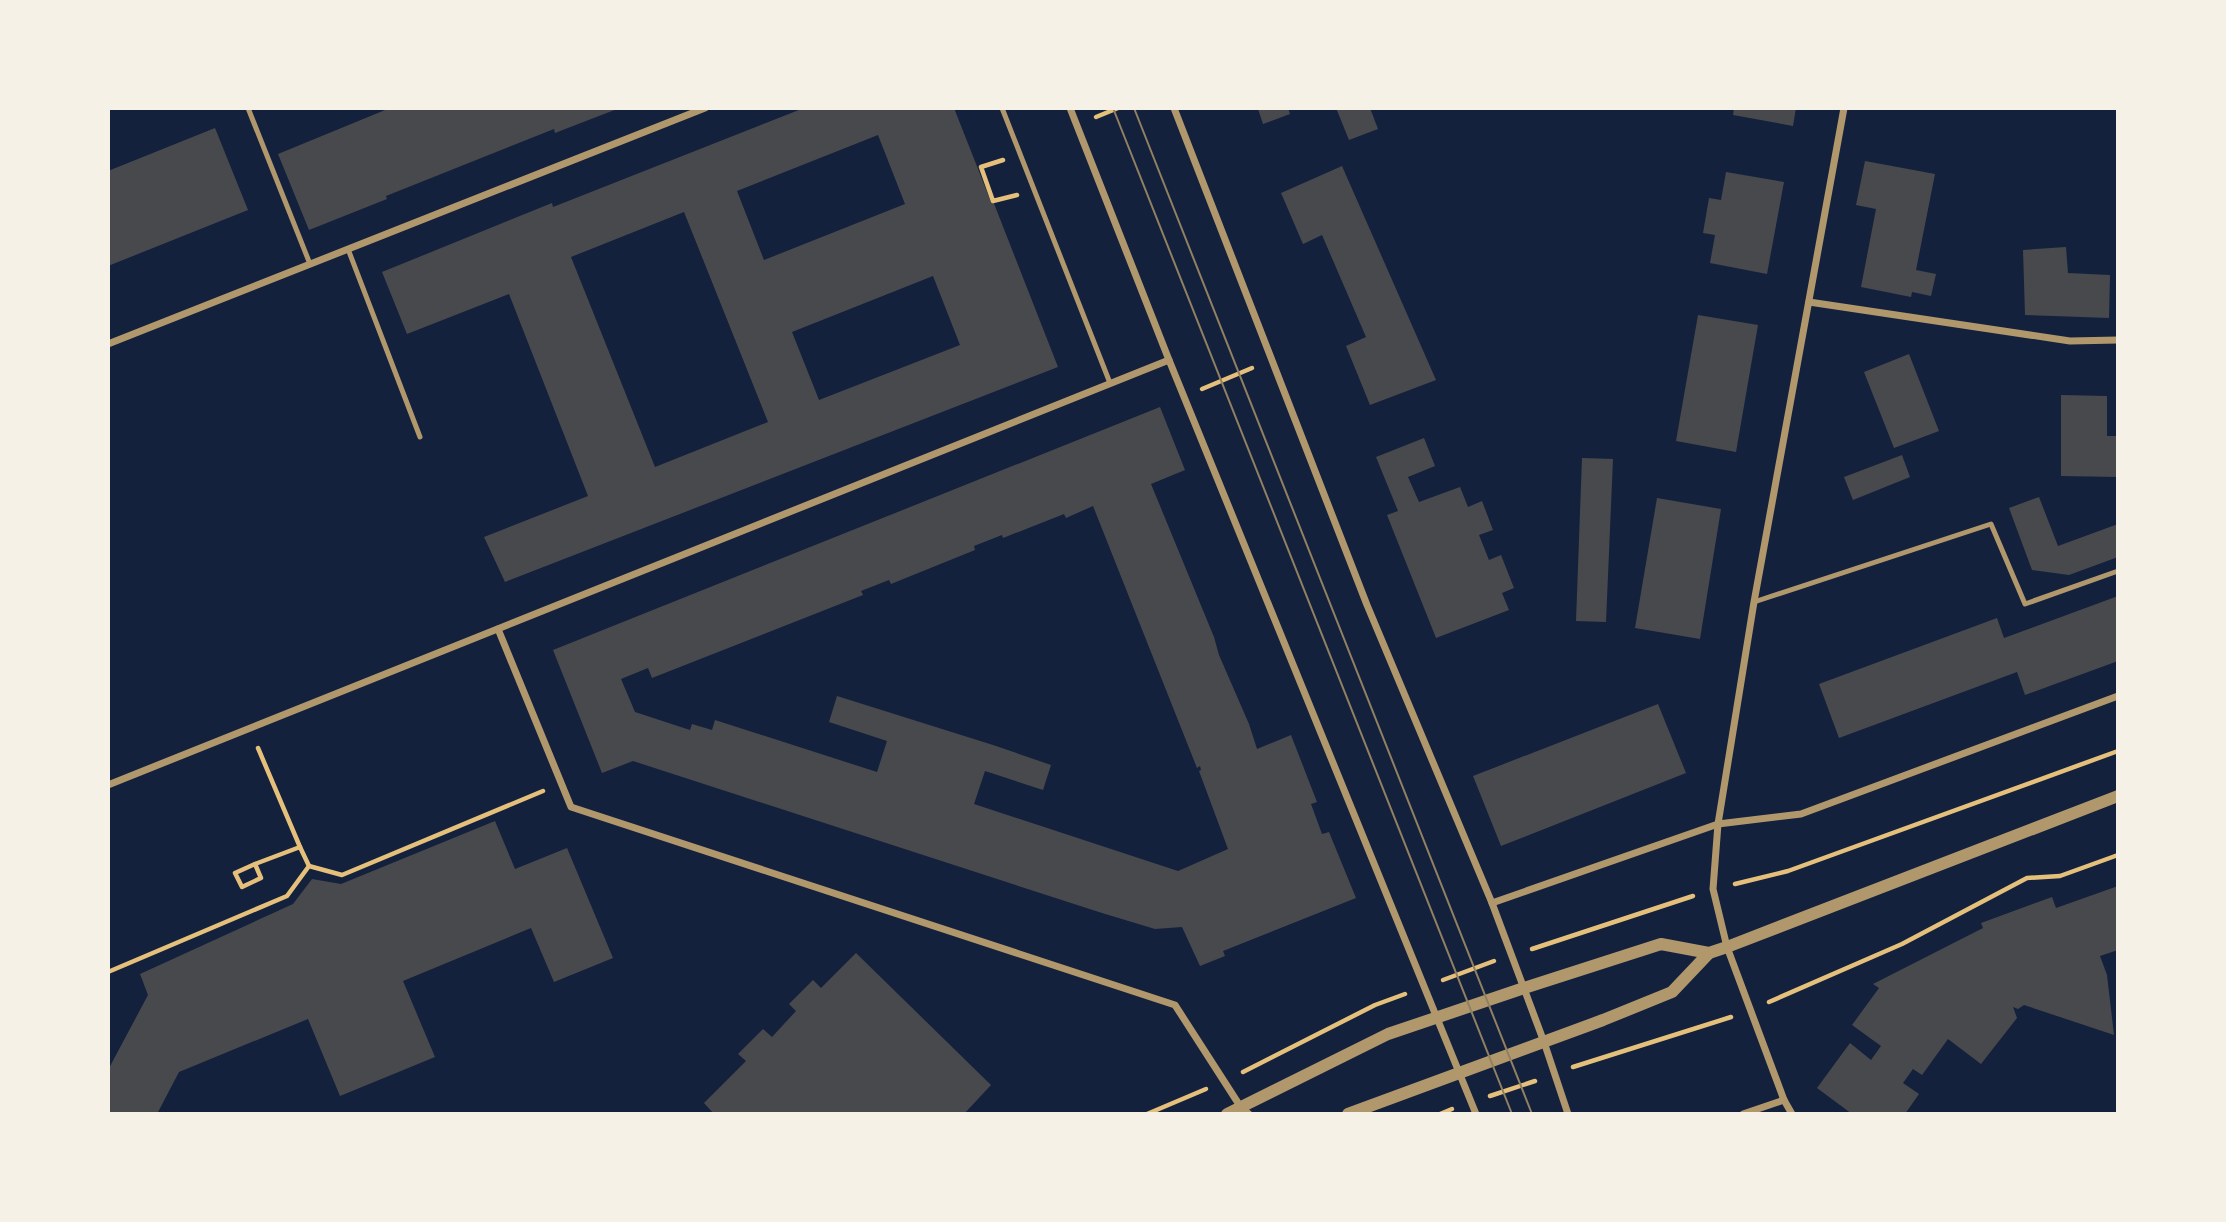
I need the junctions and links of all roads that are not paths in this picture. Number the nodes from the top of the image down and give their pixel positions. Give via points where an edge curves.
1 (248, 108) edge
2 (705, 108) edge
3 (1002, 108) edge
4 (1070, 108) edge
5 (1174, 108) edge
6 (1844, 108) edge
7 (348, 249) junction
8 (310, 264) junction
9 (1810, 302) junction
10 (2118, 340) edge
11 (108, 344) edge
12 (1169, 360) junction
13 (1110, 383) junction
14 (420, 437) dead end
15 (2118, 571) edge
16 (1754, 602) junction
17 (498, 629) junction
18 (2118, 696) edge
19 (108, 785) edge
20 (2118, 796) edge
21 (1718, 824) junction
22 (1492, 903) junction
23 (1727, 947) junction
24 (1709, 953) junction
25 (1524, 988) junction
26 (1437, 1018) junction
27 (1544, 1042) junction
28 (1460, 1073) junction
29 (1784, 1100) junction
30 (1244, 1110) edge
31 (1227, 1114) edge
32 (1348, 1114) edge
33 (1476, 1114) edge
34 (1568, 1114) edge
35 (1743, 1114) edge
36 (1792, 1114) edge

1 - 8 lane
2 - 7 street
3 - 13 lane
4 - 12 street
5 - 22 street via 1367,605
6 - 9 street
7 - 8 street
7 - 14 lane
8 - 11 street
9 - 10 street via 2070,341
9 - 16 street
12 - 13 street
12 - 26 street
13 - 17 street
15 - 16 lane via 2025,604 1991,524
16 - 21 street
17 - 19 street
17 - 30 street via 571,807 1175,1005
18 - 21 street via 1801,814
20 - 23 street
21 - 22 street
21 - 23 street via 1713,889
22 - 25 street
23 - 24 street
23 - 29 street
24 - 25 street via 1661,944
24 - 27 street via 1672,992
25 - 26 street
25 - 27 street
26 - 28 street
26 - 30 street via 1388,1034
27 - 28 street
27 - 34 street
28 - 32 street
28 - 33 street
29 - 35 street
29 - 36 street
30 - 31 street

